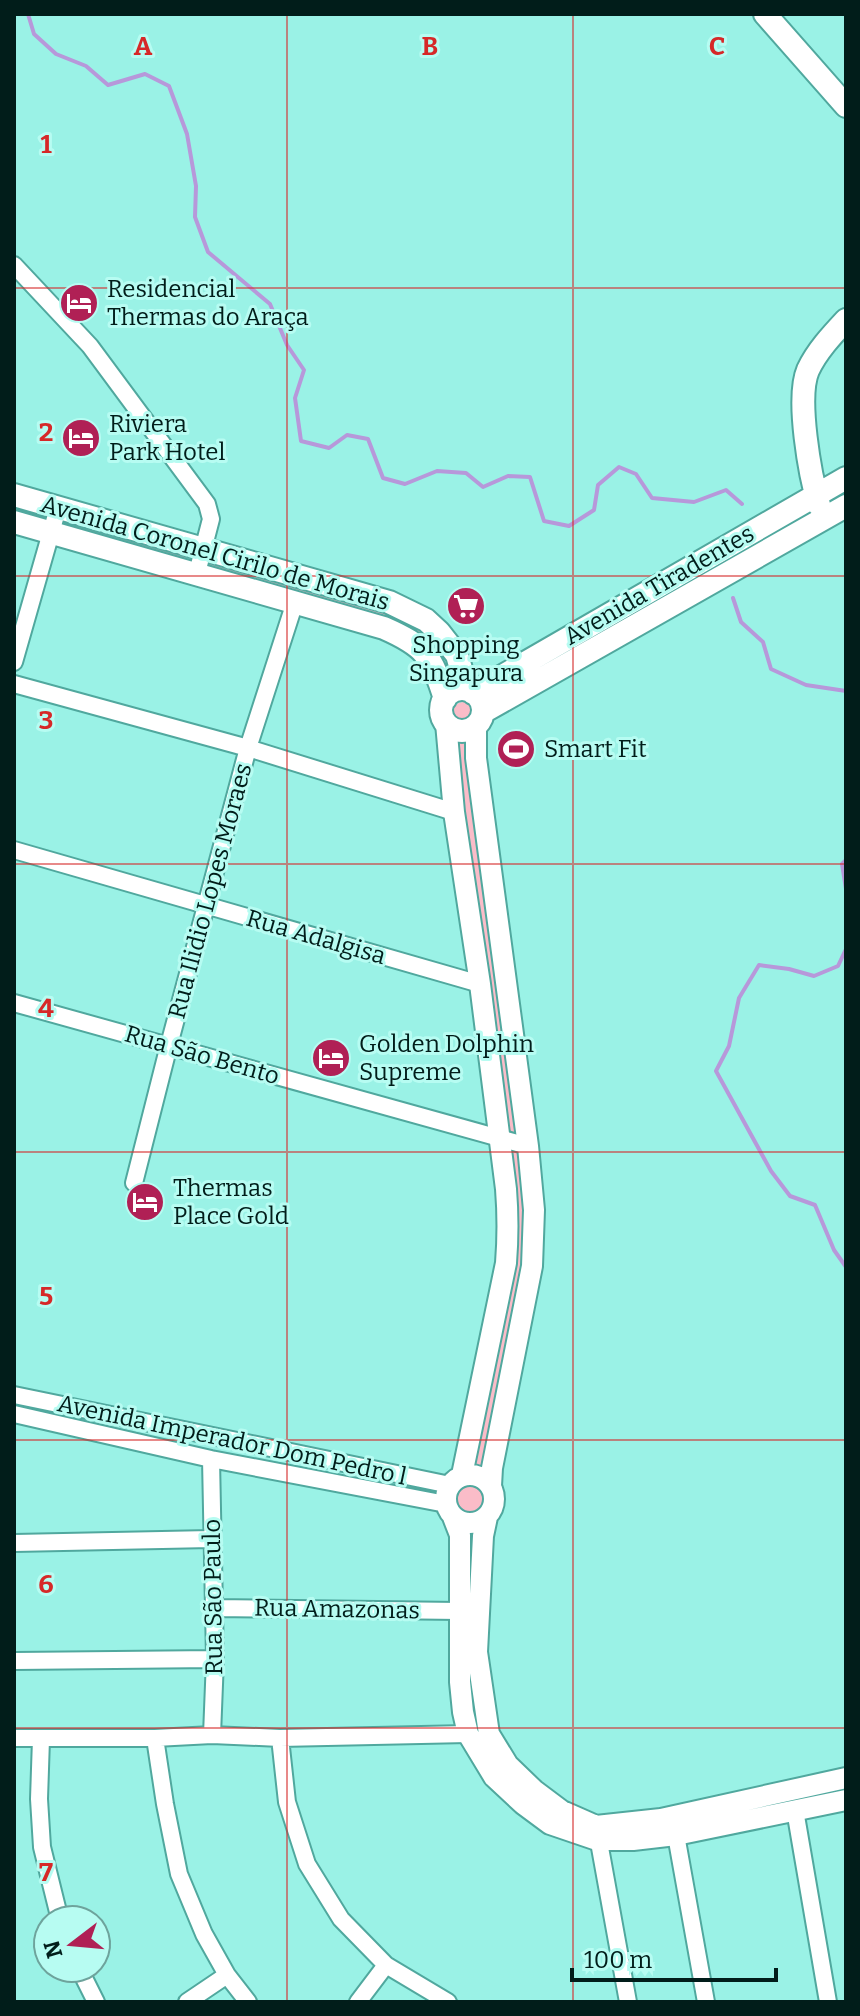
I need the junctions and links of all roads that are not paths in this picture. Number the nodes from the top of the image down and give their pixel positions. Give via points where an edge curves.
1 (765, 14) edge
2 (846, 106) edge
3 (14, 265) edge
4 (846, 320) edge
5 (846, 478) edge
6 (816, 494) junction
7 (14, 495) edge
8 (846, 506) edge
9 (58, 508) junction
10 (826, 517) junction
11 (14, 522) edge
12 (51, 532) junction
13 (203, 548) junction
14 (197, 573) junction
15 (295, 602) junction
16 (457, 655) junction
17 (14, 662) edge
18 (435, 668) junction
19 (14, 684) edge
20 (445, 699) junction
21 (475, 705) junction
22 (446, 723) junction
23 (248, 748) junction
24 (454, 812) junction
25 (14, 850) edge
26 (205, 906) junction
27 (480, 984) junction
28 (14, 1003) edge
29 (169, 1045) junction
30 (499, 1139) junction
31 (528, 1146) junction
32 (134, 1183) dead end
33 (14, 1395) edge
34 (14, 1414) edge
35 (211, 1459) junction
36 (491, 1486) junction
37 (453, 1495) junction
38 (487, 1517) junction
39 (211, 1539) junction
40 (14, 1543) edge
41 (214, 1608) junction
42 (460, 1611) junction
43 (215, 1659) junction
44 (14, 1661) edge
45 (468, 1734) junction
46 (212, 1735) junction
47 (14, 1738) edge
48 (155, 1738) junction
49 (280, 1738) junction
50 (41, 1739) junction
51 (846, 1778) edge
52 (846, 1800) edge
53 (795, 1810) junction
54 (597, 1833) junction
55 (676, 1835) junction
56 (56, 1904) edge
57 (386, 1965) junction
58 (227, 1975) junction
59 (87, 1984) edge
60 (96, 2002) edge
61 (187, 2002) edge
62 (248, 2002) edge
63 (358, 2002) edge
64 (448, 2002) edge
65 (628, 2002) edge
66 (706, 2002) edge
67 (828, 2002) edge

1 - 2 main road
3 - 13 street via 90,346 207,504 211,519
4 - 6 main road via 821,349 804,382 802,403
5 - 6 main road, Avenida Tiradentes
6 - 10 main road
6 - 21 main road, Avenida Tiradentes
7 - 9 main road, Avenida Coronel Cirilo de Morais
8 - 10 main road, Avenida Tiradentes
9 - 12 street
9 - 13 main road, Avenida Coronel Cirilo de Morais
10 - 21 main road, Avenida Tiradentes
11 - 12 main road, Avenida Coronel Cirilo de Morais
12 - 14 main road, Avenida Coronel Cirilo de Morais
12 - 17 street
13 - 14 street
13 - 16 main road, Avenida Coronel Cirilo de Morais via 389,602 426,620
14 - 15 main road, Avenida Coronel Cirilo de Morais
15 - 18 main road, Avenida Coronel Cirilo de Morais via 408,639
15 - 23 street, Rua Ilidio Lopes Moraes
16 - 18 main road
16 - 21 main road, Avenida Coronel Cirilo de Morais
18 - 20 main road, Avenida Coronel Cirilo de Morais
19 - 23 street
20 - 21 main road via 455,691
20 - 22 main road via 441,711
21 - 22 main road via 464,731
21 - 31 street, Avenida Coronel Cirilo de Morais via 476,758
22 - 24 street
23 - 24 street
23 - 26 street, Rua Ilidio Lopes Moraes
24 - 27 street
25 - 26 street, Rua Adalgisa
26 - 27 street, Rua Adalgisa
26 - 29 street, Rua Ilidio Lopes Moraes
27 - 30 street
28 - 29 street, Rua São Bento
29 - 30 street, Rua São Bento
29 - 32 street, Rua Ilidio Lopes Moraes
30 - 31 street, Rua São Bento
30 - 37 street via 507,1251
31 - 36 street, Avenida Coronel Cirilo de Morais via 532,1266
33 - 37 street, Avenida Imperador Dom Pedro l
34 - 35 street, Avenida Imperador Dom Pedro l
35 - 37 street, Avenida Imperador Dom Pedro l
35 - 39 street, Rua São Paulo
36 - 37 street via 479,1476
36 - 38 street, Avenida Coronel Cirilo de Morais via 494,1503
37 - 38 street via 466,1523
37 - 42 street via 460,1535
38 - 54 street, Avenida Coronel Cirilo de Morais via 477,1652 489,1734 508,1765 534,1790
39 - 40 street
39 - 41 street, Rua São Paulo
41 - 42 street, Rua Amazonas
41 - 43 street, Rua São Paulo
42 - 45 street via 460,1682
43 - 44 street
43 - 46 street, Rua São Paulo
45 - 49 street
45 - 54 street via 494,1777 523,1804 550,1824
46 - 48 street
46 - 49 street
47 - 50 street
48 - 50 street
48 - 58 street via 179,1874
49 - 57 street via 287,1802 307,1864 341,1919
50 - 56 street via 42,1847
51 - 54 street
52 - 53 street
53 - 55 street
53 - 67 street
54 - 55 street via 633,1840
54 - 65 street
55 - 66 street
57 - 63 street
57 - 64 street
58 - 61 street
58 - 62 street
59 - 60 street

